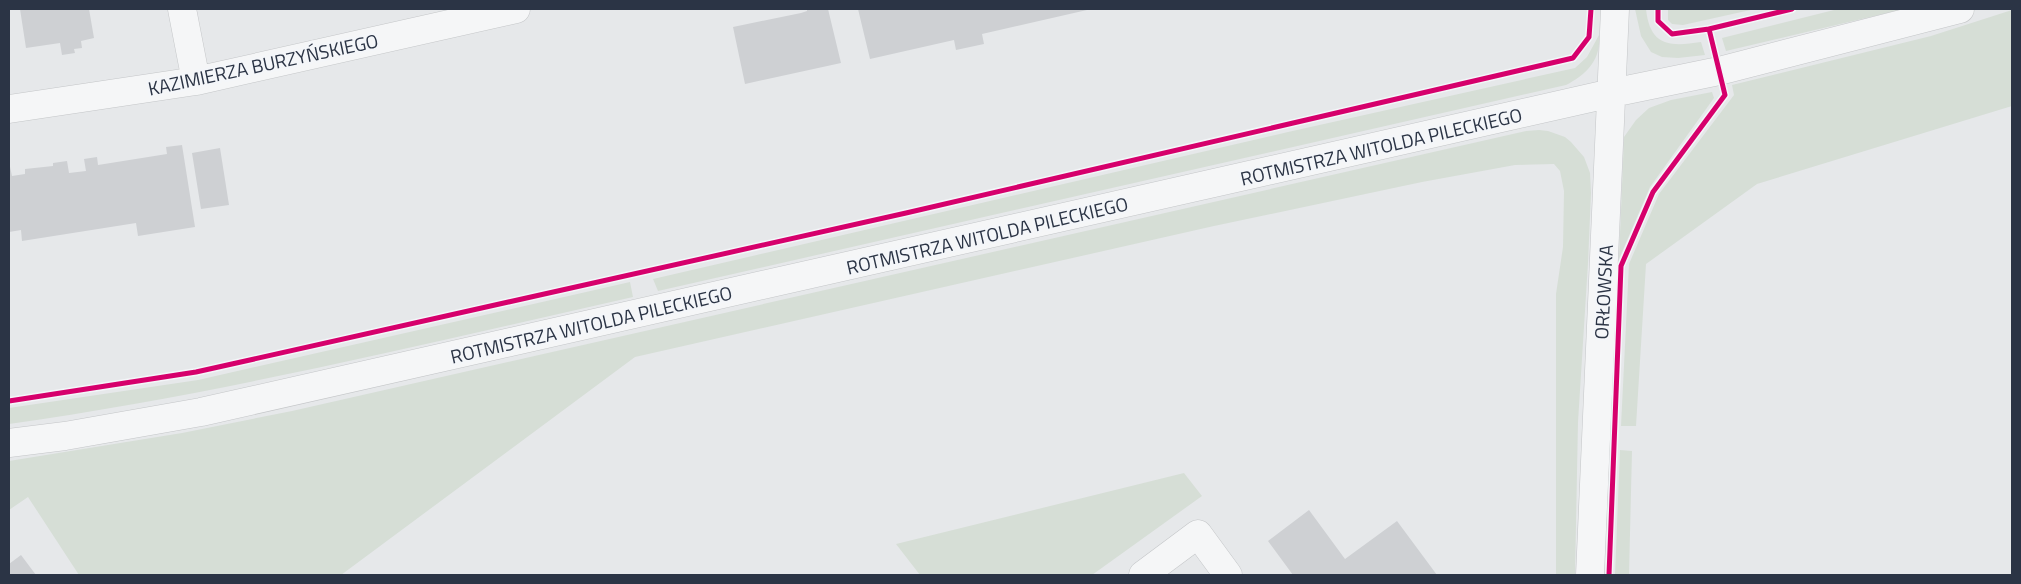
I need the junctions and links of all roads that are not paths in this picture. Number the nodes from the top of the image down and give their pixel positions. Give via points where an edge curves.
1 (182, 9) edge
2 (516, 9) edge
3 (1615, 9) edge
4 (1960, 9) edge
5 (196, 81) junction
6 (1612, 93) junction
7 (9, 109) edge
8 (9, 443) edge
9 (1143, 575) edge
10 (1228, 575) edge
11 (1590, 575) edge

1 - 5 street
2 - 5 street, KAZIMIERZA BURZYŃSKIEGO
3 - 6 street, ORŁOWSKA
4 - 6 street, ROTMISTRZA WITOLDA PILECKIEGO via 1719,71
5 - 7 street, KAZIMIERZA BURZYŃSKIEGO
6 - 8 street, ROTMISTRZA WITOLDA PILECKIEGO via 201,412
6 - 11 street, ORŁOWSKA
9 - 10 street via 1198,534

